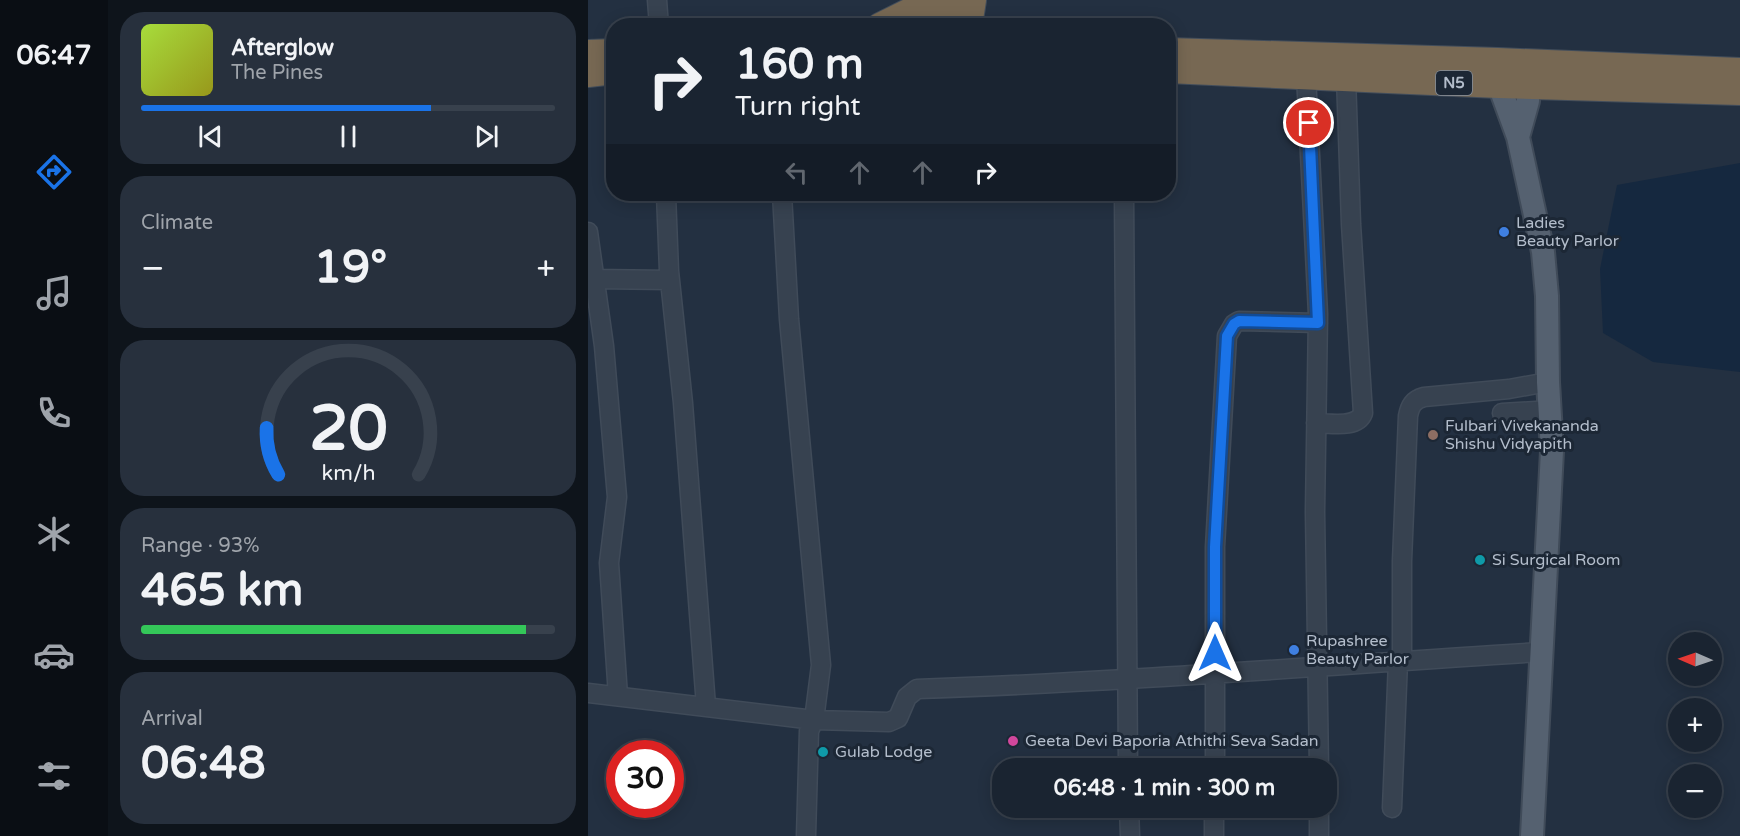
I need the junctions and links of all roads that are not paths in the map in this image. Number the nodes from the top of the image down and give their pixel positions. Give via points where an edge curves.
1 (657, 0) edge
2 (932, 0) edge
3 (971, 0) edge
4 (658, 18) edge
5 (896, 18) edge
6 (935, 18) edge
7 (970, 18) edge
8 (606, 52) edge
9 (1176, 52) edge
10 (588, 53) edge
11 (1176, 70) edge
12 (1740, 71) edge
13 (606, 72) edge
14 (1498, 73) junction
15 (588, 74) edge
16 (1530, 74) junction
17 (1306, 75) junction
18 (1346, 77) junction
19 (1740, 92) edge
20 (1518, 137) junction
21 (666, 201) edge
22 (782, 201) edge
23 (1124, 201) edge
24 (588, 232) edge
25 (594, 279) junction
26 (670, 280) junction
27 (1318, 323) junction
28 (1548, 382) junction
29 (1551, 410) junction
30 (1502, 413) dead end
31 (1316, 423) junction
32 (1541, 652) junction
33 (1400, 661) junction
34 (1318, 666) junction
35 (1215, 674) junction
36 (1126, 679) junction
37 (588, 693) edge
38 (618, 696) junction
39 (706, 706) junction
40 (814, 720) junction
41 (1128, 758) edge
42 (1215, 758) edge
43 (1319, 758) edge
44 (1392, 808) dead end
45 (1129, 818) edge
46 (1214, 818) edge
47 (1319, 818) edge
48 (806, 836) edge
49 (1130, 836) edge
50 (1214, 836) edge
51 (1319, 836) edge
52 (1532, 836) edge

1 - 4 street
2 - 5 highway
3 - 6 highway
3 - 7 highway
8 - 10 highway
9 - 14 highway, N5
11 - 17 highway, N5
12 - 16 highway, N5
13 - 15 highway
14 - 16 highway, N5
14 - 18 highway, N5
14 - 20 main road
16 - 19 highway, N5
16 - 20 main road via 1525,118
17 - 18 highway, N5
17 - 27 street
18 - 31 street via 1363,413 1356,422
20 - 28 main road via 1543,252
21 - 26 street
22 - 40 street via 821,665
23 - 36 street
24 - 25 street
25 - 26 street
25 - 38 street via 617,497 609,563
26 - 39 street
27 - 31 street
27 - 35 street via 1239,321 1227,336 1215,547
28 - 29 main road
28 - 33 street via 1424,396 1411,405
29 - 30 street
29 - 32 main road via 1548,560
31 - 34 street
32 - 33 street
32 - 52 main road
33 - 34 street
33 - 44 street
34 - 35 street
34 - 43 street
35 - 36 street
35 - 42 street
36 - 40 street via 917,689 907,697 894,720
36 - 41 street
37 - 38 street
38 - 39 street
39 - 40 street
40 - 48 street via 809,730
45 - 49 street
46 - 50 street
47 - 51 street

